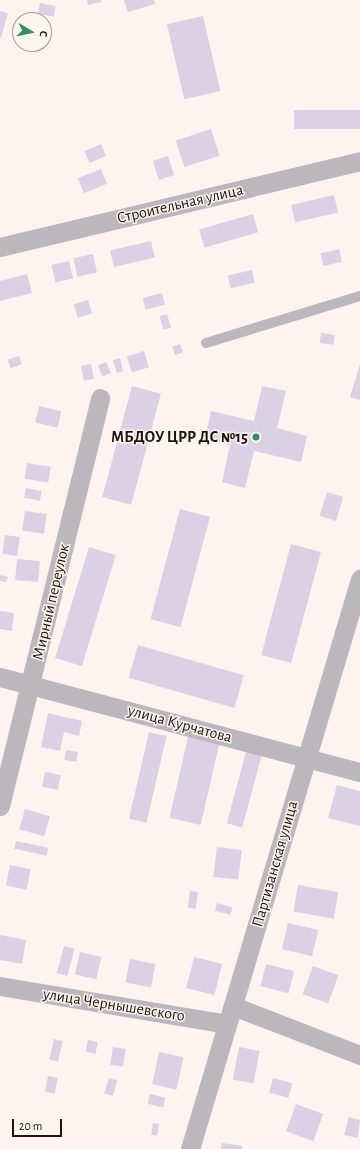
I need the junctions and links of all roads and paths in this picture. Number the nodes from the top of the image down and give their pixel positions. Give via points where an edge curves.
1 (360, 161) edge
2 (0, 246) edge
3 (360, 296) edge
4 (206, 343) dead end
5 (100, 398) dead end
6 (360, 579) edge
7 (0, 677) edge
8 (32, 685) junction
9 (306, 757) junction
10 (360, 772) edge
11 (0, 806) edge
12 (0, 986) edge
13 (233, 1006) junction
14 (227, 1024) junction
15 (360, 1055) edge
16 (190, 1149) edge

1 - 2 street, Строительная улица
3 - 4 lane
5 - 8 street, Мирный переулок
6 - 9 street, Партизанская улица
7 - 8 street, улица Курчатова
8 - 9 street, улица Курчатова
8 - 11 street, Мирный переулок
9 - 10 street, улица Курчатова
9 - 13 street, Партизанская улица
12 - 14 street, улица Чернышевского
13 - 14 street, Партизанская улица
13 - 15 street
14 - 16 street, Партизанская улица

